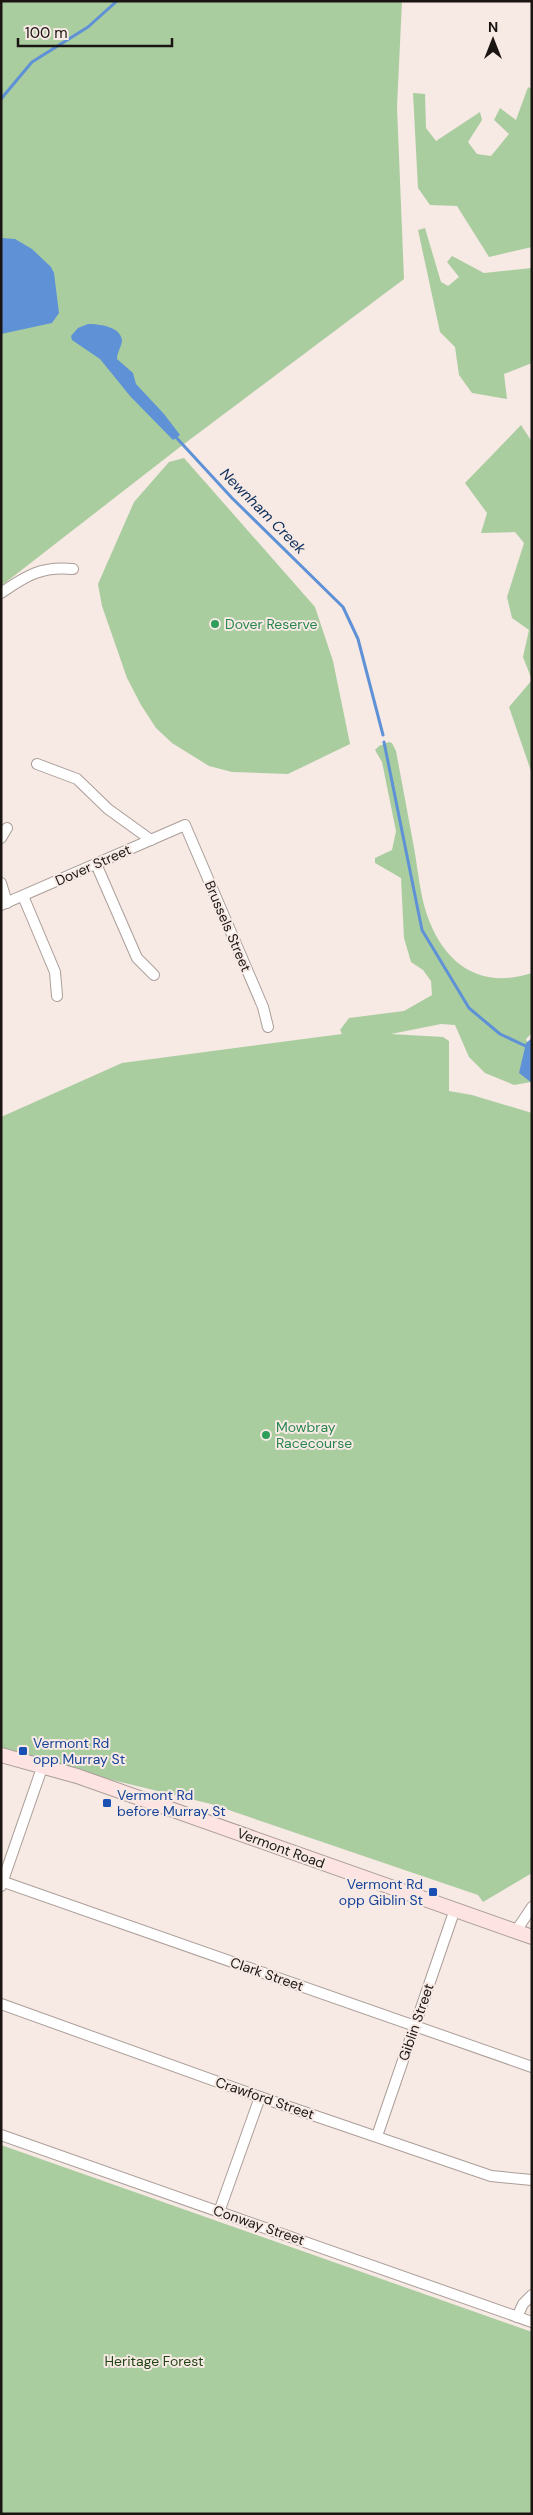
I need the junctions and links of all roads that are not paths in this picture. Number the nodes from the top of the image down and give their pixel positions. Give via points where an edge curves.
1 (73, 569) dead end
2 (1, 592) edge
3 (37, 764) dead end
4 (185, 825) joint
5 (7, 828) dead end
6 (1, 838) edge
7 (151, 840) junction
8 (96, 864) junction
9 (1, 883) edge
10 (23, 896) junction
11 (4, 904) edge
12 (154, 975) dead end
13 (57, 996) dead end
14 (268, 1027) dead end
15 (1, 1755) edge
16 (43, 1765) junction
17 (2, 1883) edge
18 (532, 1907) edge
19 (455, 1909) junction
20 (516, 1931) junction
21 (532, 1937) edge
22 (1, 2004) edge
23 (415, 2026) junction
24 (532, 2067) edge
25 (260, 2097) junction
26 (1, 2135) edge
27 (376, 2136) junction
28 (532, 2180) edge
29 (219, 2212) junction
30 (532, 2294) edge
31 (517, 2317) junction
32 (532, 2322) edge

1 - 2 street via 54,567 37,571
3 - 7 street via 77,779 108,809
4 - 7 street, Dover Street
4 - 14 street, Brussels Street via 263,1007
5 - 6 street
7 - 8 street, Dover Street
8 - 10 street, Dover Street
8 - 12 street via 137,958
9 - 11 street
10 - 11 street, Dover Street
10 - 13 street via 55,972
15 - 16 street, Vermont Road
16 - 17 street
16 - 19 street, Vermont Road
17 - 23 street, Clark Street
18 - 20 street
19 - 20 street, Vermont Road
19 - 23 street, Giblin Street
20 - 21 street, Vermont Road
22 - 25 street, Crawford Street
23 - 24 street, Clark Street
23 - 27 street, Giblin Street
25 - 27 street, Crawford Street
25 - 29 street
26 - 29 street, Conway Street
27 - 28 street, Crawford Street via 498,2178
29 - 31 street, Conway Street
30 - 31 street
31 - 32 street, Conway Street

